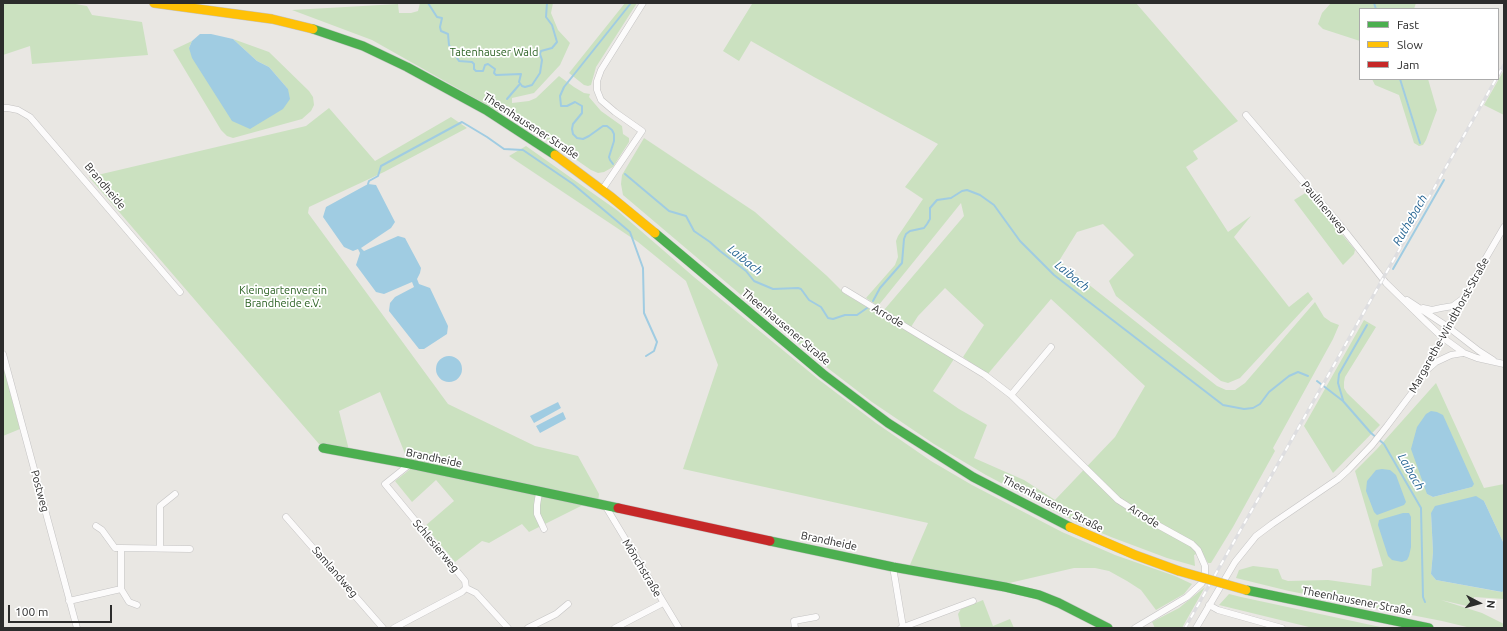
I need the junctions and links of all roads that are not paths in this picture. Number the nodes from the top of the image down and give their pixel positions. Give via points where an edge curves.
1 (154, 3) edge
2 (643, 3) edge
3 (3, 108) edge
4 (1246, 115) dead end
5 (602, 190) junction
6 (1504, 227) edge
7 (845, 290) dead end
8 (180, 292) dead end
9 (1402, 298) junction
10 (1463, 299) junction
11 (1418, 306) junction
12 (1448, 327) junction
13 (1442, 337) junction
14 (1051, 347) dead end
15 (1464, 353) junction
16 (3, 354) edge
17 (1497, 362) junction
18 (1504, 364) edge
19 (1425, 372) junction
20 (1011, 396) junction
21 (323, 448) dead end
22 (410, 464) junction
23 (539, 493) junction
24 (175, 494) dead end
25 (606, 507) junction
26 (286, 517) dead end
27 (96, 526) dead end
28 (544, 529) dead end
29 (121, 548) junction
30 (160, 548) junction
31 (190, 549) dead end
32 (893, 567) junction
33 (466, 588) junction
34 (121, 589) junction
35 (69, 601) junction
36 (973, 601) dead end
37 (663, 603) junction
38 (568, 604) dead end
39 (137, 605) dead end
40 (1210, 605) junction
41 (816, 617) dead end
42 (913, 626) edge
43 (77, 628) edge
44 (384, 628) edge
45 (394, 628) edge
46 (508, 628) edge
47 (528, 628) edge
48 (616, 628) edge
49 (679, 628) edge
50 (795, 628) edge
51 (902, 628) edge
52 (1108, 628) edge
53 (1135, 628) edge
54 (1196, 628) edge
55 (1282, 628) edge
56 (1429, 628) edge

1 - 5 main road, Theenhausener Straße via 272,19 363,46 486,110 566,162
2 - 5 street via 598,75 597,90 601,100 642,131
3 - 8 street, Brandheide via 18,110 30,117
4 - 9 street, Paulinenweg via 1386,283
5 - 56 main road, Theenhausener Straße, bridge via 823,374 888,423 973,477 1081,533 1179,571 1246,590
6 - 10 street, Margarethe-Windthorst-Straße
7 - 20 street, Arrode via 985,375
9 - 11 street, Paulinenweg
9 - 13 street, Paulinenweg
10 - 11 street, Paulinenweg via 1453,306 1432,310
10 - 12 street, Margarethe-Windthorst-Straße
11 - 12 street, Paulinenweg
12 - 13 street, Margarethe-Windthorst-Straße
12 - 17 street, Paulinenweg
13 - 15 street, Paulinenweg
13 - 19 street, Margarethe-Windthorst-Straße
14 - 20 street
15 - 17 street
15 - 19 street via 1451,354
16 - 35 street, Postweg
17 - 18 street
19 - 40 street, Margarethe-Windthorst-Straße via 1372,445 1354,464 1338,479 1256,536 1235,562
20 - 53 street, Arrode via 1118,500 1198,550 1205,566 1202,583 1187,597
21 - 22 main road, Brandheide
22 - 23 main road, Brandheide
22 - 33 street, Schlesierweg via 385,484 465,580
23 - 25 main road, Brandheide
23 - 28 street via 537,514
24 - 30 street via 160,506
25 - 32 main road, Brandheide
25 - 37 street, Mönchstraße
26 - 44 street, Samlandweg
27 - 29 street via 115,548
29 - 30 street
29 - 34 street
30 - 31 street
32 - 51 street
32 - 52 main road, Brandheide via 1039,595
33 - 45 street
33 - 46 street, Schlesierweg via 476,593
34 - 35 street
34 - 39 street via 129,602
35 - 43 street, Postweg
36 - 42 street
37 - 48 street
37 - 49 street, Mönchstraße
38 - 47 street via 556,614
40 - 54 street, Margarethe-Windthorst-Straße
40 - 55 street via 1218,610
41 - 50 street via 794,621
42 - 51 street

